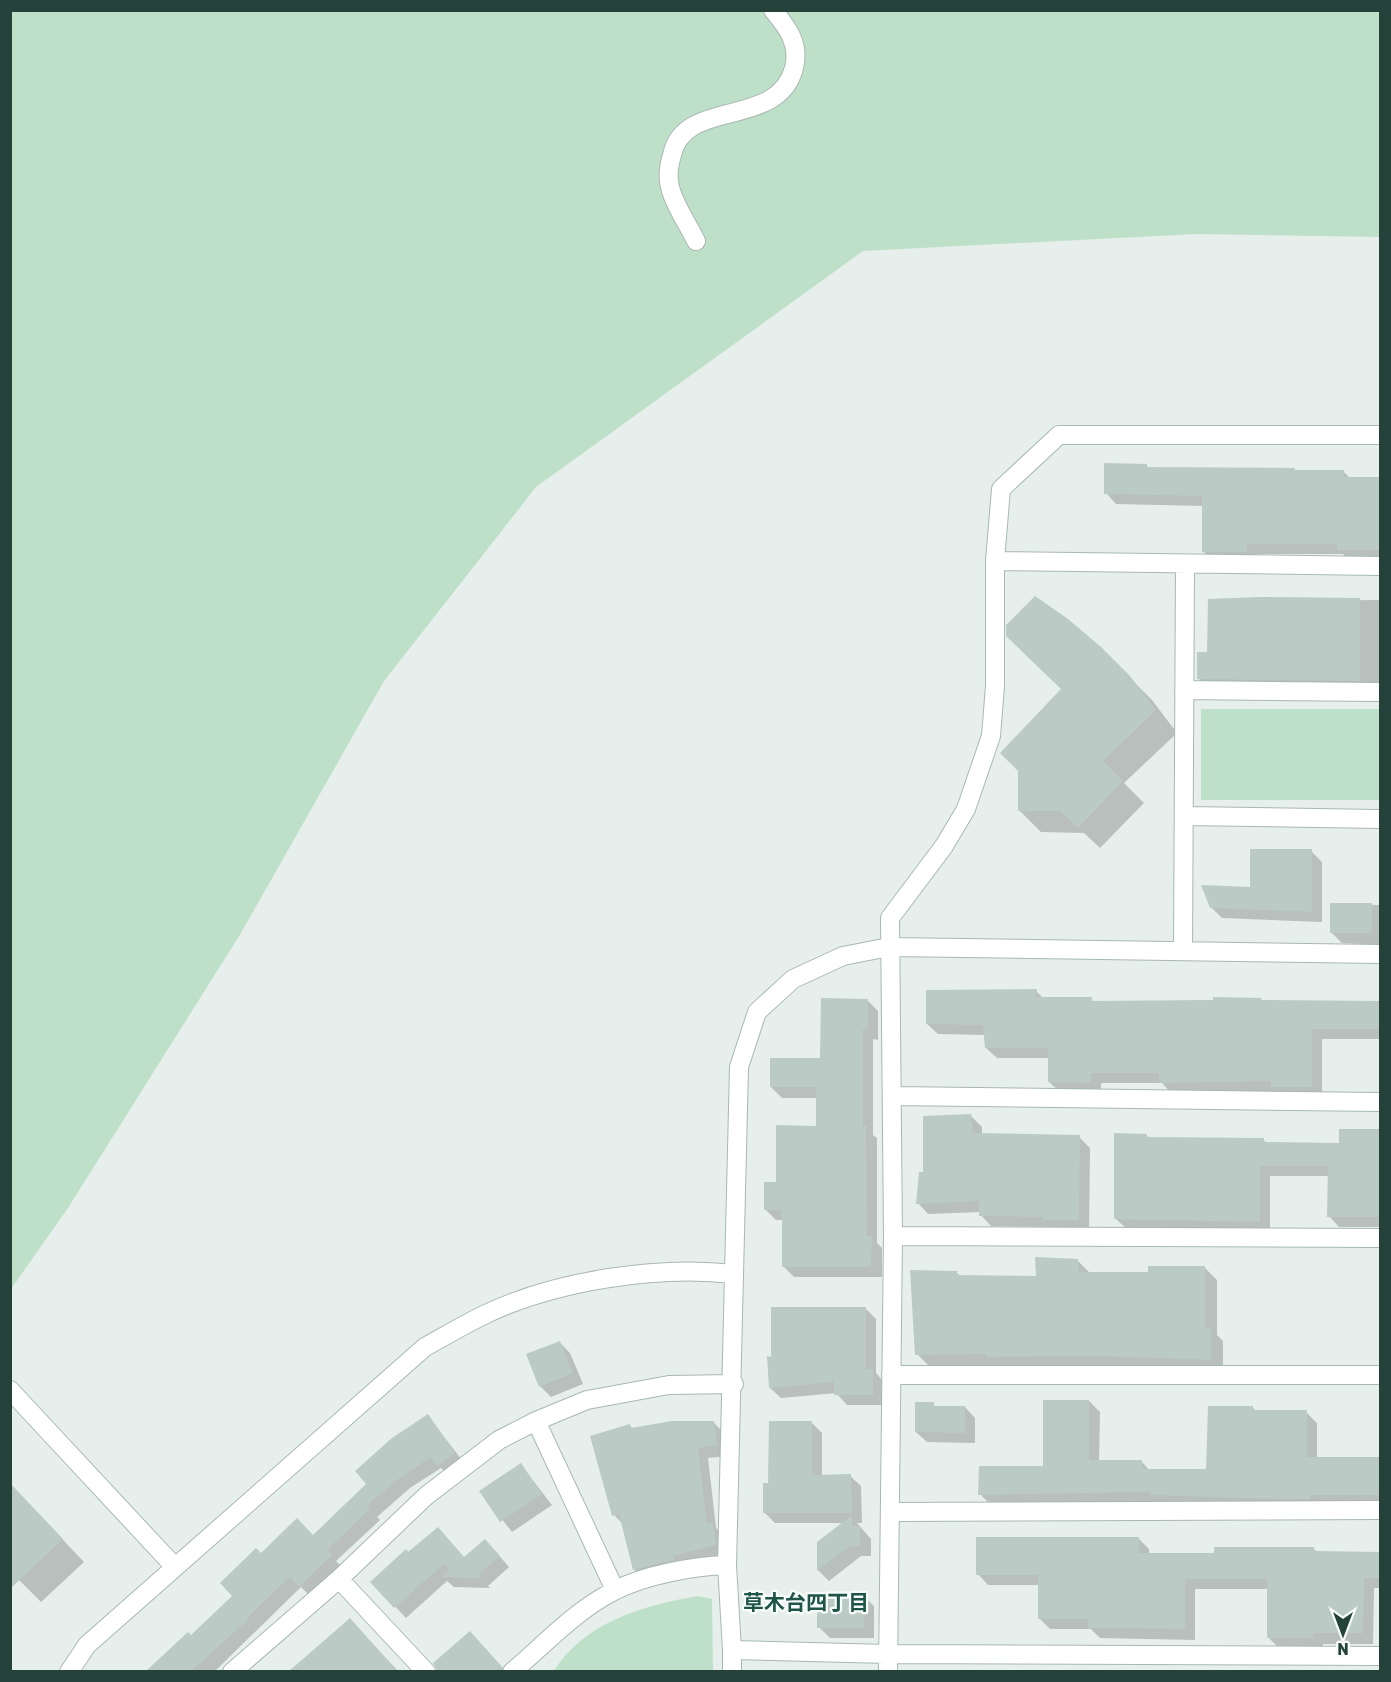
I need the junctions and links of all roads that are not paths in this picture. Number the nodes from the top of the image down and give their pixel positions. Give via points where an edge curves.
1 (773, 10) edge
2 (696, 241) dead end
3 (1380, 435) edge
4 (995, 561) junction
5 (1185, 565) junction
6 (1380, 566) edge
7 (1184, 690) junction
8 (1380, 693) edge
9 (1184, 816) junction
10 (1380, 819) edge
11 (889, 947) junction
12 (1183, 951) junction
13 (1380, 954) edge
14 (892, 1096) junction
15 (1380, 1102) edge
16 (893, 1236) junction
17 (1380, 1238) edge
18 (734, 1274) junction
19 (891, 1375) junction
20 (1380, 1375) edge
21 (734, 1384) junction
22 (10, 1390) edge
23 (536, 1421) junction
24 (1380, 1510) edge
25 (890, 1512) junction
26 (727, 1565) junction
27 (174, 1566) junction
28 (339, 1578) junction
29 (615, 1590) junction
30 (732, 1650) junction
31 (1380, 1656) edge
32 (888, 1663) edge
33 (1321, 1664) edge
34 (252, 1665) edge
35 (69, 1671) edge
36 (232, 1671) edge
37 (426, 1671) edge
38 (512, 1671) edge
39 (732, 1671) edge

1 - 2 street via 788,29 797,51 788,86 764,103 691,127 673,148 670,188
3 - 4 street via 1059,435 1001,489
4 - 5 street
4 - 11 street via 991,736 966,808 944,846 890,918
5 - 6 street
5 - 7 street
7 - 8 street
7 - 9 street
9 - 10 street
9 - 12 street
11 - 12 street
11 - 14 street
11 - 18 street via 843,956 793,979 757,1012 739,1067
12 - 13 street
14 - 15 street
14 - 16 street
16 - 17 street
16 - 19 street
18 - 21 street
18 - 27 street via 705,1271 632,1276 553,1290 487,1313 425,1347
19 - 20 street
19 - 25 street
21 - 23 street via 669,1385 587,1400
21 - 26 street
22 - 27 street
23 - 28 street via 499,1440 426,1496
23 - 29 street
24 - 25 street
25 - 32 street
26 - 29 street via 658,1576
26 - 30 street
27 - 35 street via 87,1645
28 - 34 street
28 - 37 street
29 - 38 street via 584,1610
30 - 32 street
30 - 39 street
31 - 33 street
32 - 33 street
34 - 36 street

